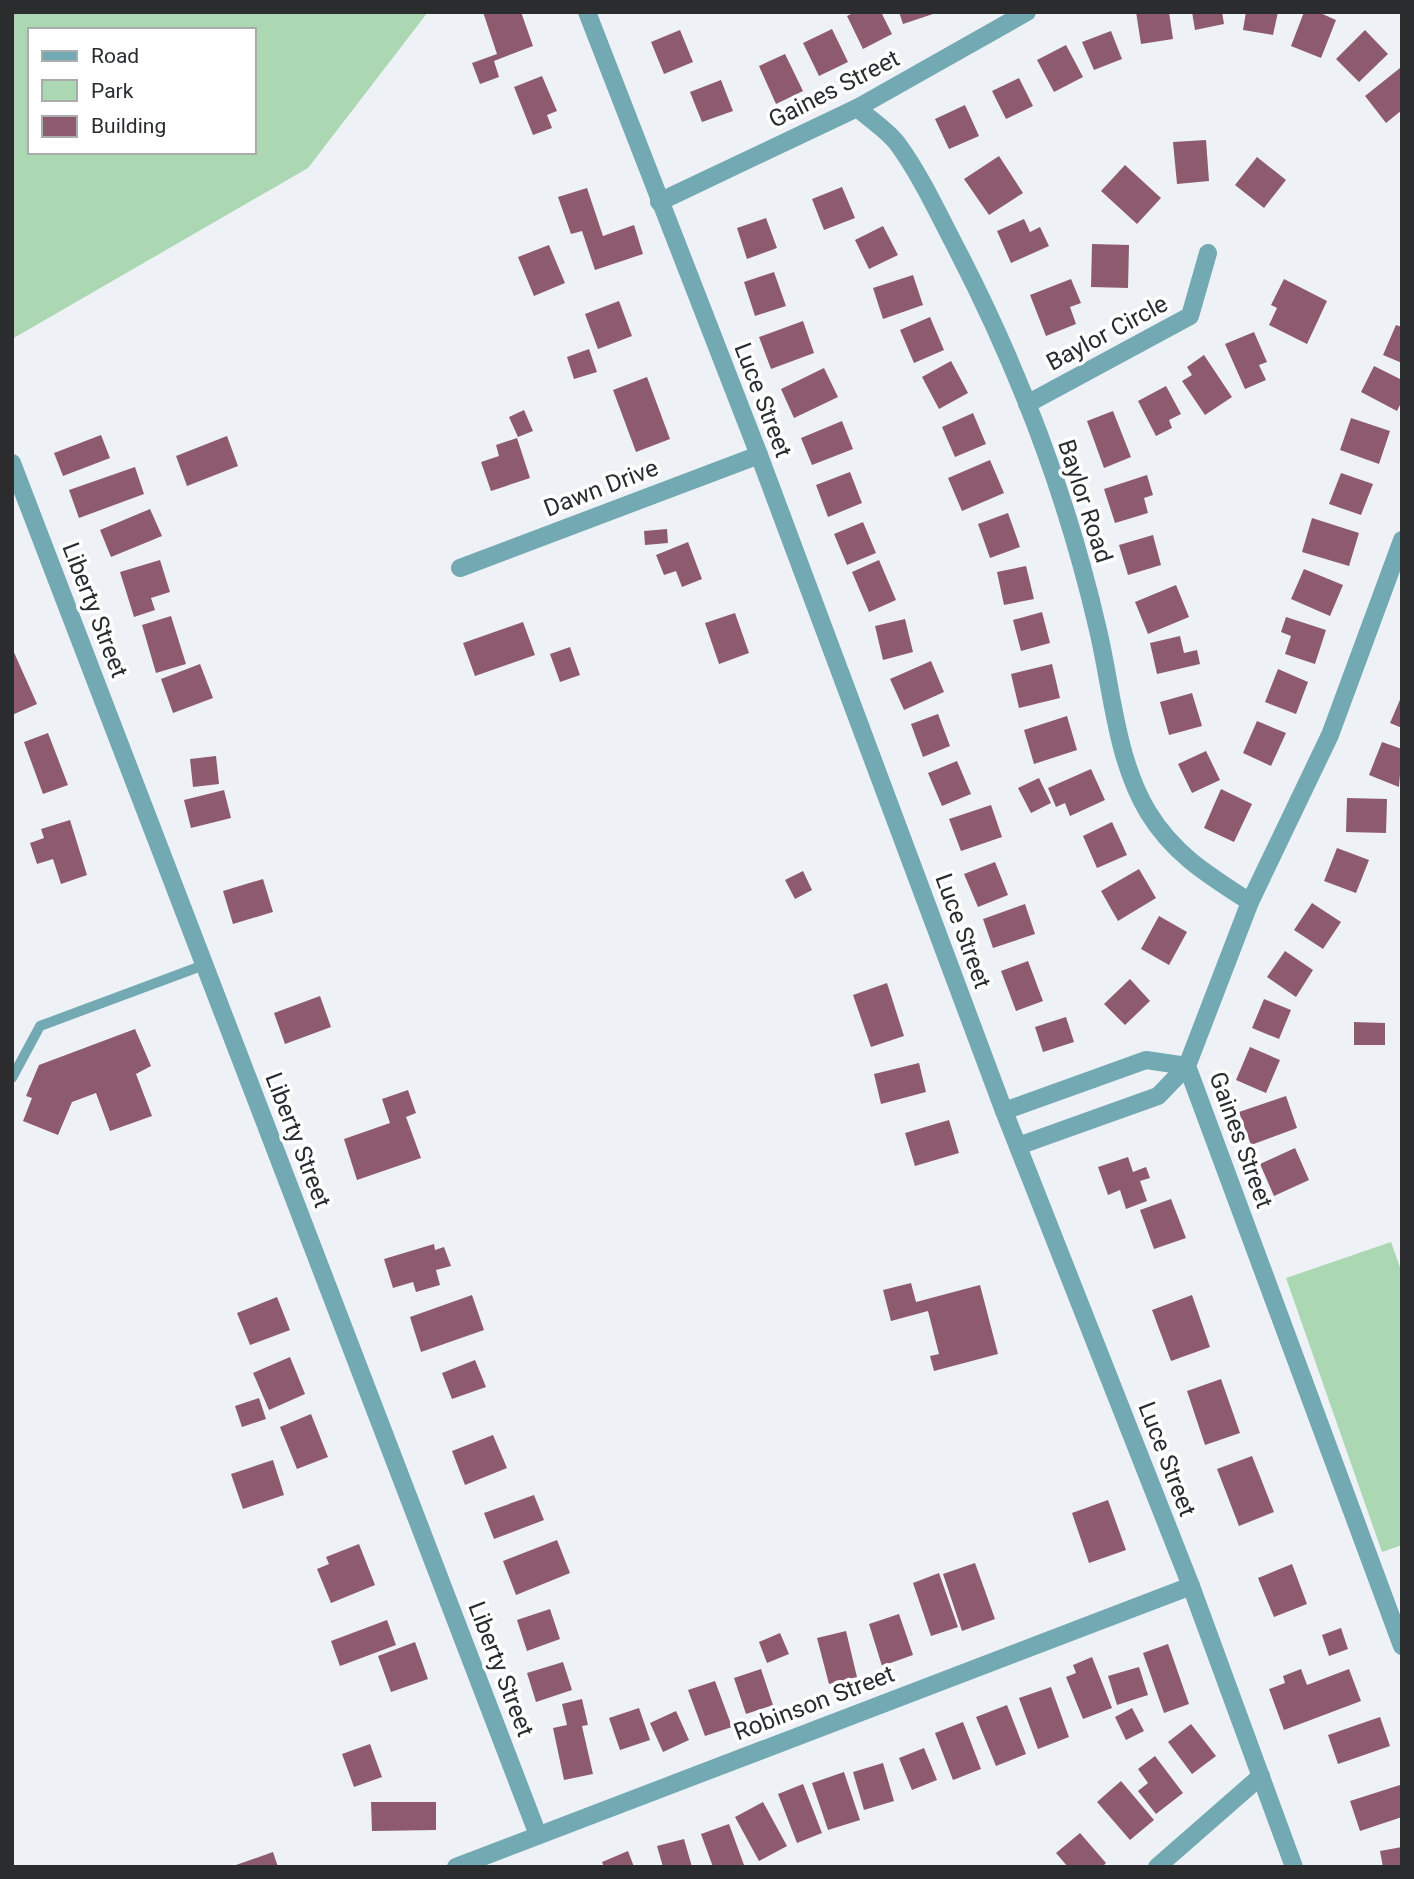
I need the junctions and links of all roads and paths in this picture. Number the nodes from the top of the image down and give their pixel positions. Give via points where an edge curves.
1 (587, 12) edge
2 (1027, 12) edge
3 (858, 108) junction
4 (659, 202) junction
5 (1208, 253) dead end
6 (1027, 404) junction
7 (759, 455) junction
8 (12, 463) edge
9 (1402, 540) edge
10 (460, 568) dead end
11 (1250, 902) junction
12 (204, 965) junction
13 (1187, 1066) junction
14 (12, 1078) edge
15 (1004, 1111) junction
16 (1018, 1146) junction
17 (1191, 1586) junction
18 (1402, 1646) edge
19 (1261, 1776) junction
20 (538, 1835) junction
21 (456, 1867) edge
22 (1157, 1867) edge
23 (1294, 1867) edge

1 - 4 street, Luce Street
2 - 3 street, Gaines Street
3 - 4 street, Gaines Street
3 - 6 street, Baylor Road via 896,142 927,191 994,323
4 - 7 street, Luce Street
5 - 6 street, Baylor Circle via 1190,316
6 - 11 street, Baylor Road via 1067,514 1098,628 1126,760 1148,812 1186,860
7 - 10 street, Dawn Drive
7 - 15 street, Luce Street
8 - 12 street, Liberty Street
9 - 11 street, Gaines Street via 1330,735
11 - 13 street, Gaines Street
12 - 14 lane via 40,1026
12 - 20 street, Liberty Street
13 - 15 street via 1146,1060
13 - 16 street via 1158,1096
13 - 18 street, Gaines Street
15 - 16 street, Luce Street
16 - 17 street, Luce Street
17 - 19 street, Luce Street
17 - 20 street, Robinson Street
19 - 22 street
19 - 23 street, Luce Street
20 - 21 street, Robinson Street

